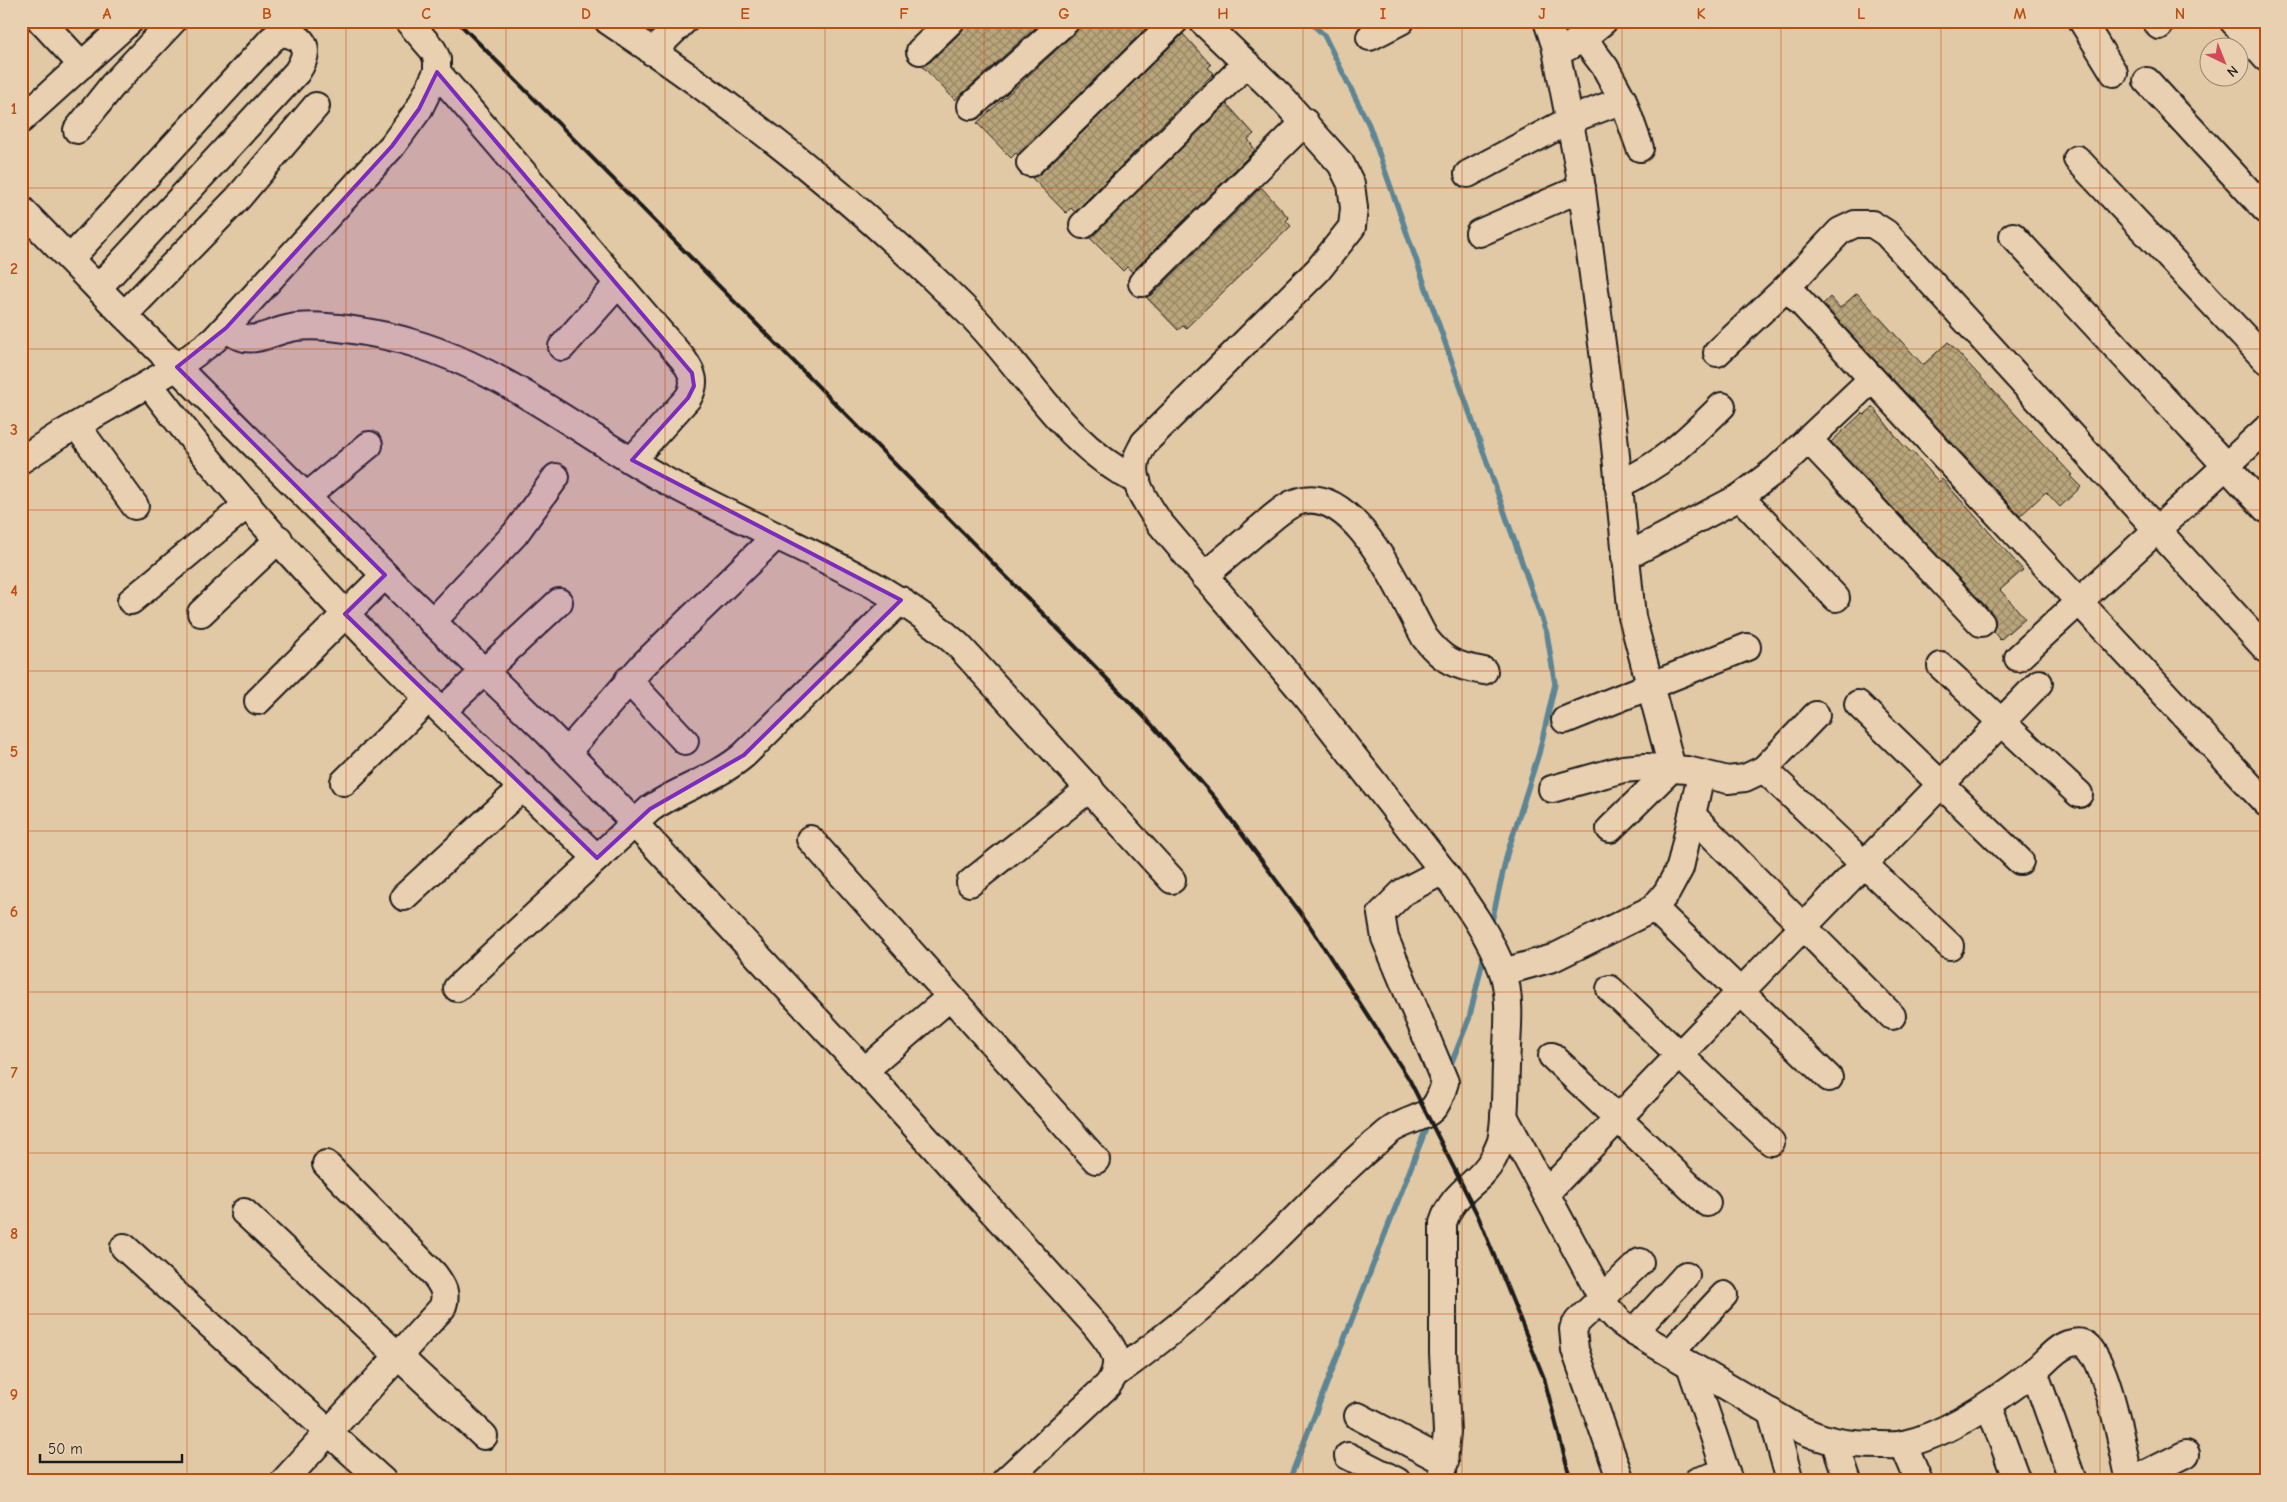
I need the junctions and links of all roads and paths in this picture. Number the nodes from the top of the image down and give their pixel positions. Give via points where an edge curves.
1 (40, 21) edge
2 (130, 21) edge
3 (173, 21) edge
4 (408, 21) edge
5 (608, 21) edge
6 (684, 21) edge
7 (951, 21) edge
8 (1066, 21) edge
9 (1175, 21) edge
10 (1202, 21) edge
11 (1401, 21) edge
12 (1547, 21) edge
13 (1604, 21) edge
14 (2082, 21) edge
15 (2232, 21) edge
16 (1370, 37) dead end
17 (1583, 38) junction
18 (920, 51) dead end
19 (652, 52) junction
20 (1557, 54) junction
21 (2266, 58) edge
22 (1246, 64) junction
23 (82, 66) junction
24 (437, 72) junction
25 (2114, 73) dead end
26 (2147, 81) dead end
27 (1623, 100) junction
28 (316, 106) dead end
29 (971, 106) dead end
30 (21, 120) edge
31 (1570, 120) junction
32 (1305, 122) junction
33 (76, 130) dead end
34 (1640, 148) dead end
35 (2077, 160) dead end
36 (1030, 163) dead end
37 (1468, 174) dead end
38 (1582, 188) junction
39 (21, 209) edge
40 (2266, 210) edge
41 (1083, 224) dead end
42 (1479, 233) dead end
43 (2013, 236) dead end
44 (70, 259) junction
45 (1142, 283) dead end
46 (618, 284) junction
47 (98, 288) junction
48 (1787, 288) junction
49 (124, 315) junction
50 (226, 328) junction
51 (562, 347) dead end
52 (1717, 353) dead end
53 (2266, 360) edge
54 (177, 367) junction
55 (1872, 379) junction
56 (149, 384) junction
57 (1722, 406) dead end
58 (77, 426) junction
59 (2266, 429) edge
60 (1808, 439) junction
61 (369, 445) dead end
62 (21, 460) edge
63 (632, 460) junction
64 (2226, 466) junction
65 (556, 477) dead end
66 (1137, 481) junction
67 (1618, 485) junction
68 (307, 496) junction
69 (1740, 496) junction
70 (248, 504) junction
71 (135, 506) dead end
72 (2266, 509) edge
73 (2157, 530) junction
74 (776, 536) junction
75 (279, 539) junction
76 (1624, 557) junction
77 (385, 575) junction
78 (1204, 576) junction
79 (1836, 598) dead end
80 (901, 600) junction
81 (131, 601) dead end
82 (558, 602) dead end
83 (2079, 602) junction
84 (201, 613) dead end
85 (345, 614) junction
86 (432, 622) junction
87 (1981, 623) dead end
88 (1747, 647) dead end
89 (2266, 649) edge
90 (2018, 658) dead end
91 (1941, 666) dead end
92 (484, 671) junction
93 (1484, 671) dead end
94 (628, 680) junction
95 (2039, 683) dead end
96 (1649, 687) junction
97 (258, 701) dead end
98 (1858, 704) dead end
99 (436, 705) junction
100 (1816, 715) dead end
101 (1565, 720) dead end
102 (2001, 722) junction
103 (685, 741) dead end
104 (567, 752) junction
105 (1672, 768) junction
106 (1764, 769) junction
107 (1701, 775) junction
108 (344, 782) dead end
109 (1941, 784) junction
110 (522, 787) junction
111 (1090, 788) junction
112 (1552, 789) dead end
113 (2080, 794) dead end
114 (2266, 803) edge
115 (1692, 815) junction
116 (635, 823) junction
117 (1610, 830) dead end
118 (810, 839) dead end
119 (598, 858) junction
120 (2020, 861) dead end
121 (1864, 864) junction
122 (1443, 871) junction
123 (1172, 880) dead end
124 (970, 883) dead end
125 (404, 897) dead end
126 (1654, 908) junction
127 (1802, 928) junction
128 (1950, 946) dead end
129 (1499, 963) junction
130 (458, 988) dead end
131 (1610, 989) dead end
132 (1740, 992) junction
133 (950, 997) junction
134 (1892, 1016) dead end
135 (1679, 1055) junction
136 (1552, 1056) dead end
137 (864, 1071) junction
138 (1829, 1078) dead end
139 (1504, 1116) junction
140 (1618, 1118) junction
141 (1771, 1142) dead end
142 (1096, 1160) dead end
143 (326, 1164) dead end
144 (1546, 1193) junction
145 (1706, 1203) dead end
146 (244, 1212) dead end
147 (124, 1247) dead end
148 (1640, 1262) dead end
149 (1686, 1275) dead end
150 (1724, 1295) dead end
151 (1602, 1298) junction
152 (1634, 1332) junction
153 (398, 1357) junction
154 (1680, 1359) junction
155 (2034, 1371) junction
156 (1115, 1374) junction
157 (1989, 1405) junction
158 (1771, 1412) junction
159 (1358, 1416) dead end
160 (330, 1432) junction
161 (484, 1436) dead end
162 (1835, 1443) junction
163 (1903, 1444) junction
164 (2186, 1454) dead end
165 (1348, 1456) dead end
166 (1443, 1471) edge
167 (1728, 1476) edge
168 (284, 1481) edge
169 (382, 1481) edge
170 (1005, 1481) edge
171 (1397, 1481) edge
172 (1621, 1481) edge
173 (1697, 1481) edge
174 (1790, 1481) edge
175 (1848, 1481) edge
176 (1919, 1481) edge
177 (2016, 1481) edge
178 (2073, 1481) edge
179 (2131, 1481) edge

1 - 23 street
2 - 23 street
3 - 33 street
4 - 24 street via 433,50
5 - 19 street
6 - 19 street
7 - 18 street
8 - 29 street
9 - 36 street
10 - 22 street
11 - 16 street
12 - 20 street
13 - 17 street
14 - 25 street
15 - 21 street
17 - 20 street
17 - 27 street via 1605,67
19 - 66 street via 770,137 853,205 968,312 1079,442
20 - 31 street
22 - 32 street
22 - 41 street
23 - 30 street
24 - 46 street
24 - 50 street via 419,109 392,146
26 - 40 street
27 - 31 street
27 - 34 street
28 - 49 street via 238,198
31 - 37 street
31 - 38 street
32 - 45 street
32 - 66 street via 1341,164 1351,184 1352,227 1318,270 1144,443 1136,461
35 - 53 street
38 - 42 street
38 - 67 street
39 - 44 street
43 - 64 street
44 - 47 street
44 - 47 street via 272,39 281,33 300,39 305,48 304,61 296,72
46 - 51 street
46 - 63 street via 683,359 694,380 692,392 682,407
47 - 49 street
48 - 52 street
48 - 55 street
48 - 73 street via 1840,231 1855,224 1872,224 1886,233
49 - 54 street
50 - 54 street
50 - 63 street via 247,339 306,326 412,343 460,360 504,381
54 - 56 street
54 - 68 street
55 - 60 street
55 - 83 street
56 - 58 street
56 - 70 street via 195,444
57 - 67 street via 1676,451 1644,473
58 - 62 street
58 - 71 street
59 - 64 street
60 - 69 street via 1777,469
60 - 87 street
61 - 68 street
63 - 74 street
64 - 72 street
64 - 73 street
65 - 86 street via 510,540
66 - 78 street via 1144,500 1159,522
67 - 76 street
68 - 77 street
69 - 76 street
69 - 79 street
70 - 75 street
70 - 81 street
73 - 83 street
73 - 89 street
74 - 80 street
74 - 94 street
75 - 84 street
75 - 85 street
76 - 96 street via 1632,617
77 - 85 street
77 - 86 street
78 - 93 street via 1284,508 1303,500 1324,502 1352,519 1364,533 1435,650 1454,664
78 - 122 street via 1307,697
80 - 111 street via 959,646
80 - 116 street via 731,766 663,800
82 - 92 street
83 - 90 street
83 - 114 street
85 - 97 street
85 - 99 street
86 - 92 street
88 - 96 street
91 - 102 street
92 - 99 street
92 - 104 street
94 - 103 street
94 - 104 street
95 - 102 street
96 - 101 street
96 - 105 street
98 - 109 street
99 - 108 street
99 - 110 street
100 - 106 street
102 - 109 street
102 - 113 street
104 - 116 street
105 - 107 street
105 - 112 street via 1622,769
105 - 117 street
106 - 107 street via 1744,778 1728,780
106 - 121 street
107 - 115 street
109 - 120 street
109 - 121 street
110 - 119 street
110 - 125 street
111 - 123 street
111 - 124 street
115 - 126 street via 1680,868 1668,892
115 - 127 street
116 - 119 street
116 - 137 street
118 - 133 street
119 - 130 street
121 - 127 street
121 - 128 street
122 - 129 street
122 - 156 street via 1403,892 1381,914 1385,938 1445,1082 1440,1102 1430,1113 1394,1128 1342,1171 1192,1316
126 - 129 street via 1553,958
126 - 132 street
127 - 132 street
127 - 134 street
129 - 139 street via 1508,1015
131 - 135 street
132 - 135 street
132 - 138 street
133 - 137 street
133 - 142 street
135 - 140 street
135 - 141 street
136 - 140 street
137 - 156 street via 1094,1324 1115,1353
139 - 144 street
139 - 166 street via 1493,1160 1454,1200 1443,1223 1447,1432
140 - 144 street
140 - 145 street
143 - 153 street via 434,1274 445,1292 442,1308
144 - 151 street
146 - 153 street
147 - 160 street
148 - 151 street
149 - 152 street
150 - 154 street
151 - 152 street via 1620,1322
151 - 172 street via 1578,1321 1572,1337
152 - 154 street
153 - 160 street
153 - 161 street
154 - 158 street
154 - 167 street
155 - 157 street
155 - 178 street
155 - 179 street via 2068,1344 2077,1342 2092,1350 2104,1374
156 - 170 street via 1108,1385
157 - 163 street via 1939,1431
157 - 177 street
158 - 162 street via 1812,1436
158 - 174 street
159 - 166 street
160 - 168 street
160 - 169 street
162 - 163 street
162 - 175 street
163 - 176 street
164 - 179 street
165 - 171 street
167 - 173 street

